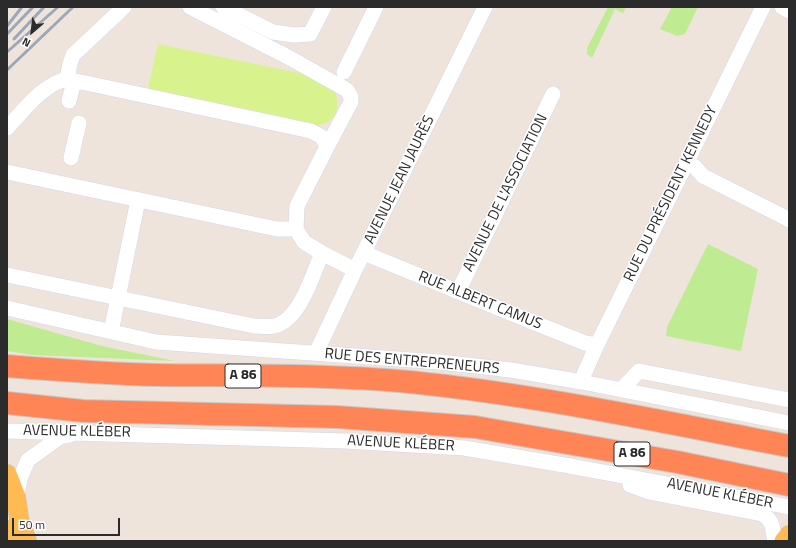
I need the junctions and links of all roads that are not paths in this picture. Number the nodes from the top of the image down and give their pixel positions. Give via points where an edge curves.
1 (124, 7) edge
2 (190, 7) edge
3 (223, 7) edge
4 (324, 7) edge
5 (376, 7) edge
6 (485, 7) edge
7 (763, 7) edge
8 (782, 7) edge
9 (789, 11) edge
10 (344, 72) dead end
11 (70, 80) junction
12 (553, 94) dead end
13 (69, 101) dead end
14 (79, 123) dead end
15 (7, 128) edge
16 (328, 147) junction
17 (71, 158) dead end
18 (687, 163) junction
19 (7, 172) edge
20 (138, 200) junction
21 (789, 220) edge
22 (296, 228) junction
23 (322, 253) junction
24 (364, 253) junction
25 (355, 270) junction
26 (7, 275) edge
27 (458, 292) junction
28 (117, 298) junction
29 (7, 304) edge
30 (7, 308) edge
31 (34, 314) junction
32 (111, 332) junction
33 (597, 345) junction
34 (316, 353) junction
35 (7, 366) edge
36 (582, 382) junction
37 (621, 390) junction
38 (788, 396) edge
39 (7, 403) edge
40 (789, 423) edge
41 (7, 431) edge
42 (82, 432) junction
43 (789, 446) edge
44 (570, 466) junction
45 (7, 474) edge
46 (789, 485) edge
47 (16, 497) junction
48 (789, 507) edge
49 (7, 530) edge
50 (789, 536) edge
51 (10, 541) edge
52 (27, 541) edge
53 (775, 541) edge
54 (784, 541) edge

1 - 11 street via 73,55
2 - 16 street via 348,90 351,102
3 - 4 street via 268,31 294,34 310,34
5 - 10 street
6 - 24 street, AVENUE JEAN JAURÈS
7 - 18 street, RUE DU PRÉSIDENT KENNEDY
8 - 9 street
11 - 13 street
11 - 15 street via 57,81 45,89
11 - 16 street via 312,131 322,137
12 - 27 street, AVENUE DE L'ASSOCIATION
14 - 17 street
16 - 22 street via 297,206
18 - 21 street via 703,176
18 - 33 street, RUE DU PRÉSIDENT KENNEDY
19 - 20 street
20 - 22 street via 277,229
20 - 28 street
22 - 23 street via 304,242
23 - 25 street
23 - 28 street via 303,298 288,320 277,326 254,326
24 - 25 street, AVENUE JEAN JAURÈS
24 - 27 street, RUE ALBERT CAMUS
25 - 34 street, AVENUE JEAN JAURÈS
26 - 28 street
27 - 33 street, RUE ALBERT CAMUS via 585,343
28 - 32 street
29 - 31 street, RUE DES ENTREPRENEURS
30 - 31 street, RUE DES ENTREPRENEURS
31 - 32 street, RUE DES ENTREPRENEURS
32 - 34 street, RUE DES ENTREPRENEURS via 156,342
33 - 36 street, RUE DU PRÉSIDENT KENNEDY
34 - 36 street, RUE DES ENTREPRENEURS via 440,362
35 - 43 highway, A 86 via 154,375 338,378 409,382 584,406
36 - 37 street, RUE DES ENTREPRENEURS
37 - 38 street via 638,370
37 - 40 street, RUE DES ENTREPRENEURS
39 - 46 highway, A 86 via 83,411 337,416 475,427
41 - 42 street, AVENUE KLÉBER
42 - 44 street, AVENUE KLÉBER via 345,441 464,448
42 - 47 street via 60,437 28,460
44 - 48 street, AVENUE KLÉBER
44 - 53 street via 649,492 762,514 772,523
45 - 47 main road
47 - 52 main road via 19,518
49 - 51 main road
50 - 54 main road

